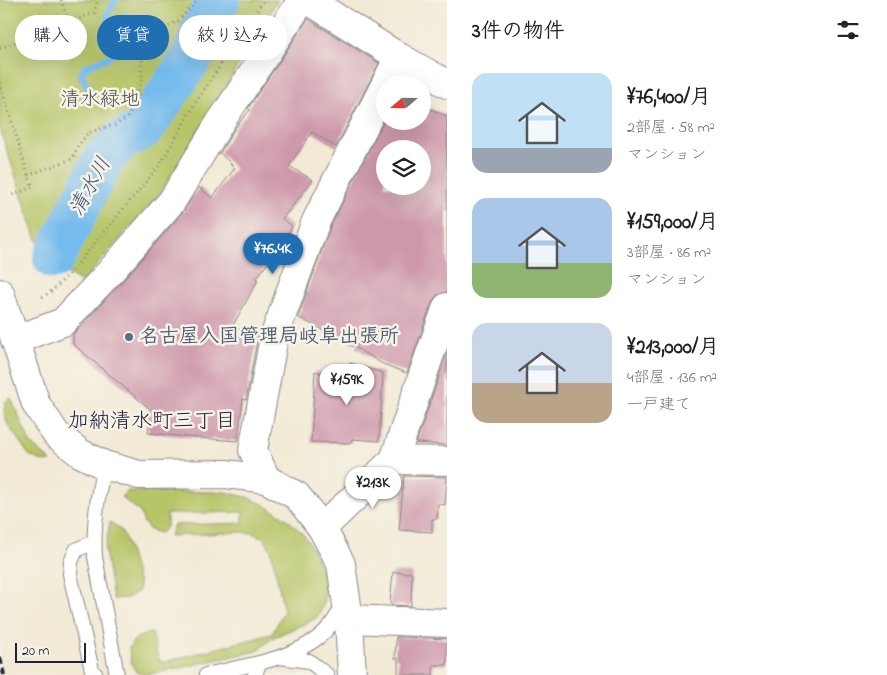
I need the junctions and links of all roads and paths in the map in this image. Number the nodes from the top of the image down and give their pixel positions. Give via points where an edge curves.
1 (61, 0) edge
2 (98, 0) edge
3 (197, 0) edge
4 (264, 0) edge
5 (302, 0) edge
6 (308, 0) edge
7 (66, 15) edge
8 (87, 16) edge
9 (15, 43) edge
10 (0, 48) edge
11 (399, 57) junction
12 (0, 84) edge
13 (447, 84) edge
14 (28, 175) junction
15 (10, 196) dead end
16 (0, 293) edge
17 (42, 297) dead end
18 (447, 307) edge
19 (15, 340) junction
20 (394, 460) junction
21 (447, 461) edge
22 (104, 465) junction
23 (266, 479) junction
24 (322, 528) junction
25 (94, 542) junction
26 (348, 610) junction
27 (447, 624) edge
28 (280, 657) junction
29 (257, 669) edge
30 (96, 675) edge
31 (117, 675) edge
32 (206, 675) edge
33 (327, 675) edge
34 (352, 675) edge

1 - 7 path
2 - 8 path via 94,13
3 - 14 path via 146,50 140,64 142,77 137,101 127,118 88,133 72,159
4 - 17 path via 194,106 160,165 69,274
5 - 19 street via 172,201 62,322
6 - 11 street
9 - 10 path
11 - 13 street
11 - 23 street via 316,221 274,337 253,450
12 - 14 path
14 - 15 path via 33,187
16 - 19 street
18 - 20 street
19 - 22 street via 36,404 56,434 80,453
20 - 21 street
20 - 24 street
22 - 23 street via 139,475 226,474
22 - 25 lane via 96,502
23 - 24 street via 297,496
24 - 26 street via 341,564
25 - 30 lane via 76,550 70,574 92,670
25 - 31 lane
26 - 27 street
26 - 28 lane via 313,641
26 - 34 street
28 - 29 lane
28 - 33 lane via 309,661
29 - 32 lane

